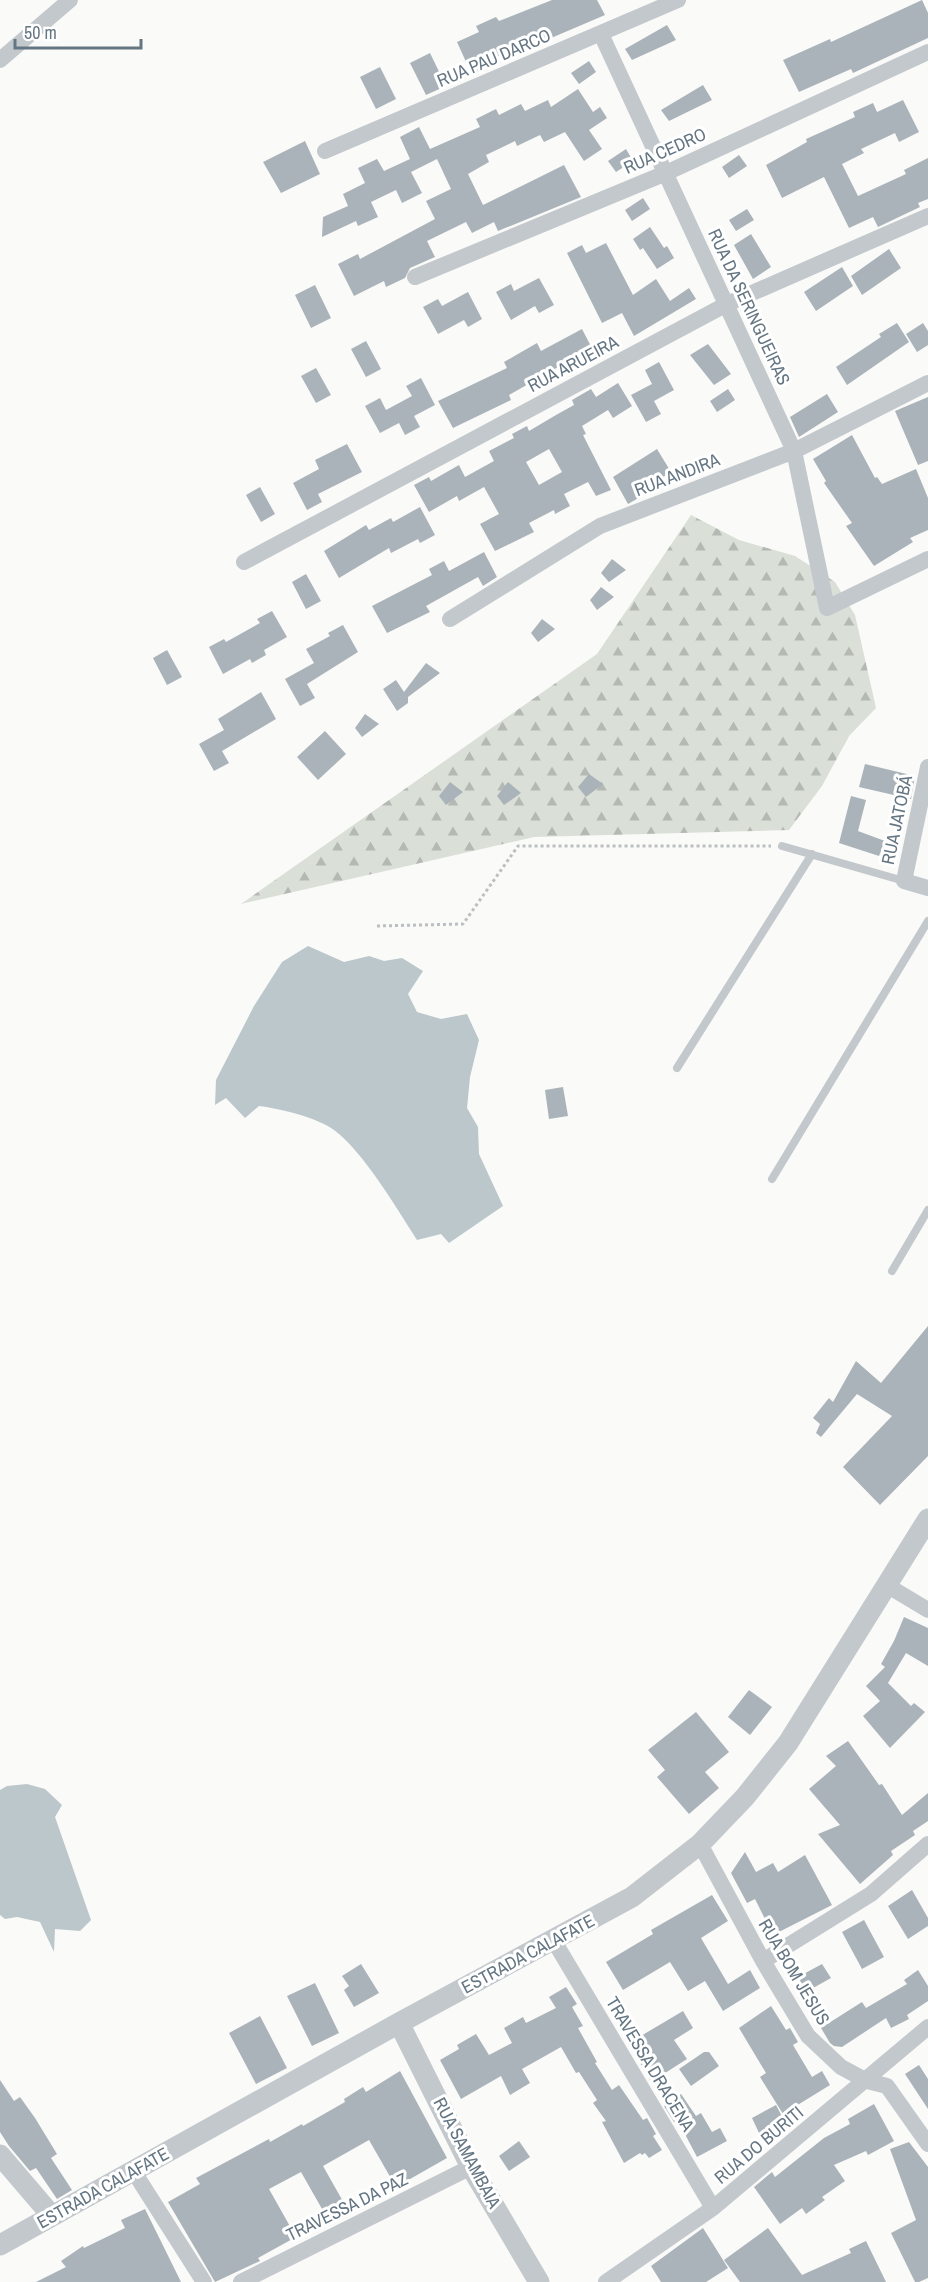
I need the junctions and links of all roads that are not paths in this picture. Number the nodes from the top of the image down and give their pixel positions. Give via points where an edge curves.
1 (70, 0) edge
2 (678, 0) edge
3 (601, 34) junction
4 (928, 52) edge
5 (0, 60) edge
6 (325, 151) dead end
7 (666, 173) junction
8 (928, 216) edge
9 (415, 277) dead end
10 (727, 304) junction
11 (928, 384) edge
12 (794, 451) junction
13 (928, 559) edge
14 (244, 562) dead end
15 (450, 619) dead end
16 (928, 767) edge
17 (782, 846) road end
18 (812, 854) junction
19 (904, 881) junction
20 (928, 888) edge
21 (928, 921) edge
22 (677, 1068) dead end
23 (772, 1179) dead end
24 (928, 1210) edge
25 (892, 1271) dead end
26 (928, 1519) edge
27 (888, 1586) junction
28 (928, 1610) edge
29 (700, 1844) junction
30 (928, 1845) edge
31 (554, 1941) junction
32 (763, 1960) junction
33 (399, 2022) junction
34 (928, 2027) edge
35 (867, 2081) junction
36 (923, 2126) edge
37 (928, 2144) edge
38 (0, 2155) edge
39 (471, 2167) junction
40 (134, 2172) junction
41 (713, 2208) junction
42 (52, 2216) junction
43 (0, 2245) edge
44 (204, 2282) edge
45 (241, 2282) edge
46 (539, 2282) edge
47 (606, 2282) edge

1 - 5 street
2 - 3 street, RUA PAU DARCO
3 - 6 street, RUA PAU DARCO
3 - 7 street, RUA DA SERINGUEIRAS
4 - 7 street, RUA CEDRO
7 - 9 street, RUA CEDRO
7 - 10 street, RUA DA SERINGUEIRAS
8 - 10 street, RUA ARUEIRA
10 - 12 street, RUA DA SERINGUEIRAS
10 - 14 street, RUA ARUEIRA
11 - 12 street, RUA ANDIRA
12 - 13 street, RUA DA SERINGUEIRAS via 827,608
12 - 15 street, RUA ANDIRA via 600,526
16 - 19 street, RUA JATOBÁ
17 - 18 lane
18 - 19 lane
18 - 22 lane
19 - 20 street
21 - 23 lane
24 - 25 lane
26 - 27 street, ESTRADA CALAFATE
27 - 28 street
27 - 29 street, ESTRADA CALAFATE via 788,1743 745,1797
29 - 31 street, ESTRADA CALAFATE via 632,1897
29 - 32 street, RUA BOM JESUS
30 - 32 street via 871,1894
31 - 33 street, ESTRADA CALAFATE
31 - 41 street, TRAVESSA DRACENA
32 - 35 street, RUA BOM JESUS via 808,2036 827,2056
33 - 39 street, RUA SAMAMBAIA
33 - 40 street, ESTRADA CALAFATE
34 - 35 street, RUA DO BURITI
35 - 36 street, RUA BOM JESUS via 887,2086
35 - 41 street, RUA DO BURITI
36 - 37 street, RUA BOM JESUS
38 - 42 street
39 - 45 street, TRAVESSA DA PAZ
39 - 46 street, RUA SAMAMBAIA
40 - 42 street, ESTRADA CALAFATE
40 - 44 street
41 - 47 street, RUA DO BURITI
42 - 43 street, ESTRADA CALAFATE

